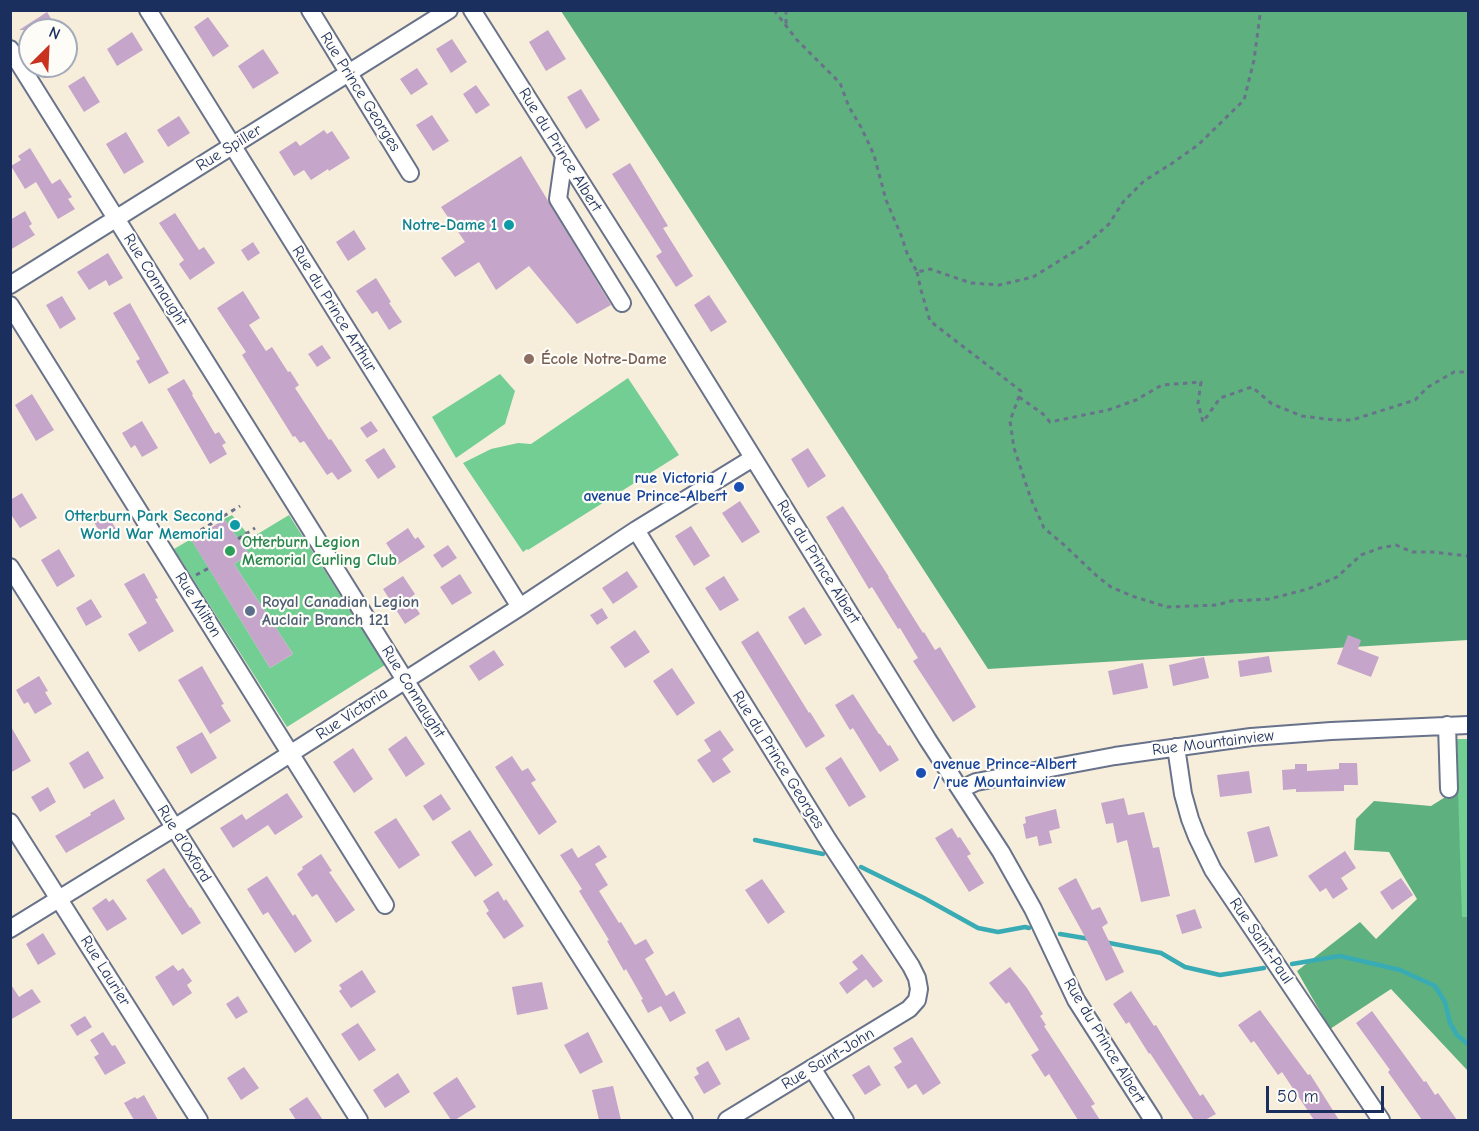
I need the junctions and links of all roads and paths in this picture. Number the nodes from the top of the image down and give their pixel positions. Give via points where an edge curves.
1 (148, 10) edge
2 (310, 10) edge
3 (448, 10) edge
4 (471, 10) edge
5 (774, 10) edge
6 (786, 10) edge
7 (1262, 10) edge
8 (786, 26) junction
9 (10, 49) edge
10 (350, 73) junction
11 (233, 145) junction
12 (564, 157) junction
13 (410, 173) dead end
14 (116, 218) junction
15 (917, 272) junction
16 (10, 285) edge
17 (622, 303) dead end
18 (10, 305) edge
19 (1468, 372) edge
20 (1019, 397) junction
21 (753, 458) junction
22 (240, 506) dead end
23 (255, 528) dead end
24 (636, 530) junction
25 (198, 536) dead end
26 (238, 539) dead end
27 (1468, 556) edge
28 (10, 567) edge
29 (520, 606) junction
30 (405, 680) junction
31 (1468, 725) edge
32 (1447, 726) junction
33 (1176, 747) junction
34 (290, 753) junction
35 (961, 789) junction
36 (1449, 789) dead end
37 (10, 822) edge
38 (174, 828) junction
39 (59, 899) junction
40 (385, 905) dead end
41 (10, 929) edge
42 (919, 990) joint
43 (812, 1068) junction
44 (199, 1120) edge
45 (359, 1120) edge
46 (684, 1120) edge
47 (727, 1120) edge
48 (845, 1120) edge
49 (1153, 1120) edge
50 (1381, 1120) edge

1 - 11 street, Rue du Prince Arthur
2 - 10 street, Rue Prince Georges
3 - 10 street, Rue Spiller
4 - 12 street, Rue du Prince Albert
5 - 8 path
6 - 8 path
7 - 15 path via 1244,100 1198,144 1144,181 1123,202 1109,224 1085,245 1033,277 999,285 971,283 930,268
8 - 15 path via 840,83 874,154 886,200
9 - 14 street, Rue Connaught
10 - 11 street, Rue Spiller
10 - 13 street, Rue Prince Georges
11 - 14 street, Rue Spiller
11 - 29 street, Rue du Prince Arthur
12 - 17 street via 558,199
12 - 21 street, Rue du Prince Albert
14 - 16 street, Rue Spiller
14 - 30 street, Rue Connaught
15 - 20 path via 930,321 1021,391
18 - 34 street, Rue Milton
19 - 20 path via 1454,372 1415,400 1352,420 1302,416 1272,404 1252,387 1220,398 1203,422 1198,403 1201,382 1162,385 1108,410 1050,422
20 - 27 path via 1011,421 1014,448 1044,528 1098,577 1132,596 1167,607 1269,598 1337,577 1361,555 1396,545 1412,552
21 - 24 street, Rue Victoria
21 - 35 street, Rue du Prince Albert
22 - 25 path via 196,533
23 - 26 path
24 - 29 street, Rue Victoria
24 - 42 street, Rue du Prince Georges via 911,966
28 - 38 street, Rue d'Oxford
29 - 30 street, Rue Victoria
30 - 34 street, Rue Victoria
30 - 46 street, Rue Connaught
31 - 32 street, Rue Mountainview
32 - 33 street, Rue Mountainview via 1291,733
32 - 36 street
33 - 35 street, Rue Mountainview via 976,782
33 - 50 street, Rue Saint-Paul via 1190,819 1213,870
34 - 38 street, Rue Victoria
34 - 40 street, Rue Milton
35 - 49 street, Rue du Prince Albert via 1026,895 1086,1018
37 - 39 street, Rue Laurier
38 - 39 street, Rue Victoria
38 - 45 street, Rue d'Oxford
39 - 41 street, Rue Victoria
39 - 44 street, Rue Laurier
42 - 43 street, Rue Saint-John via 909,1009
43 - 47 street, Rue Saint-John
43 - 48 street

